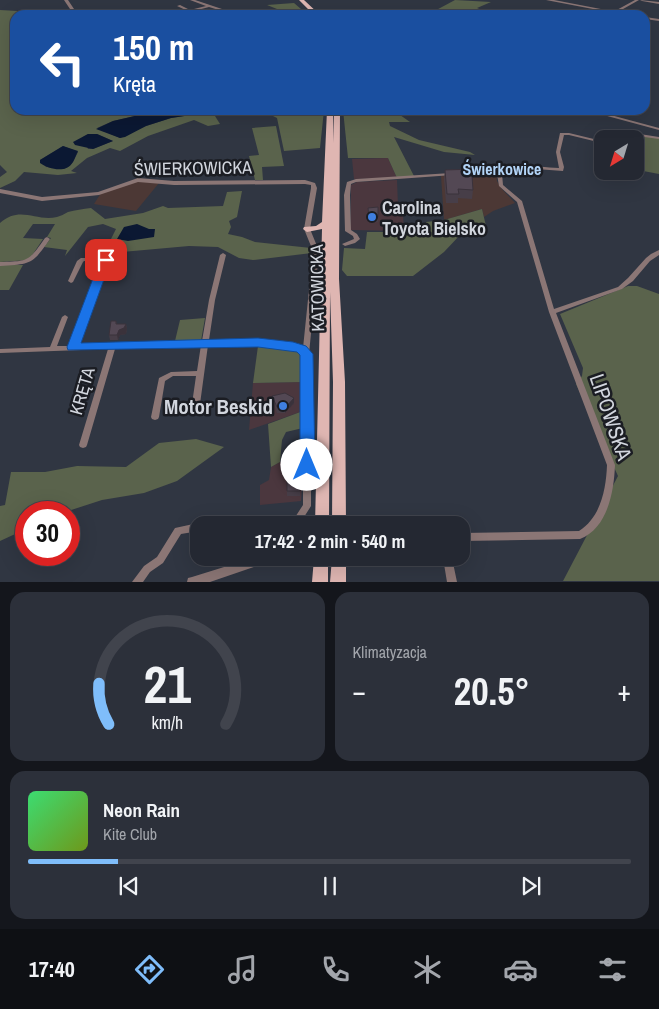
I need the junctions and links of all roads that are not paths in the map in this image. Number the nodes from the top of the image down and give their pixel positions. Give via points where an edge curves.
1 (192, 0) edge
2 (291, 0) edge
3 (548, 0) edge
4 (637, 0) edge
5 (642, 0) edge
6 (299, 1) edge
7 (659, 3) edge
8 (179, 6) dead end
9 (210, 6) junction
10 (188, 10) edge
11 (194, 10) edge
12 (222, 10) edge
13 (311, 10) edge
14 (604, 10) edge
15 (619, 10) edge
16 (330, 115) edge
17 (337, 115) edge
18 (606, 115) edge
19 (659, 129) edge
20 (644, 136) edge
21 (659, 138) edge
22 (594, 140) edge
23 (499, 171) junction
24 (463, 173) edge
25 (454, 174) edge
26 (0, 191) edge
27 (327, 223) junction
28 (307, 229) junction
29 (47, 239) dead end
30 (338, 243) junction
31 (659, 252) edge
32 (223, 255) dead end
33 (0, 264) edge
34 (71, 281) dead end
35 (552, 312) junction
36 (65, 316) dead end
37 (204, 344) junction
38 (112, 346) junction
39 (73, 347) junction
40 (53, 348) junction
41 (0, 351) edge
42 (306, 354) junction
43 (200, 373) junction
44 (196, 404) dead end
45 (155, 417) dead end
46 (83, 445) dead end
47 (301, 516) edge
48 (322, 516) edge
49 (339, 516) edge
50 (190, 529) edge
51 (470, 537) edge
52 (241, 566) edge
53 (321, 566) edge
54 (339, 566) edge
55 (449, 566) edge
56 (137, 582) edge
57 (192, 582) edge
58 (320, 582) edge
59 (338, 582) edge
60 (452, 582) edge

1 - 9 street
2 - 6 main road
3 - 14 street
4 - 15 street
5 - 7 street
6 - 13 main road
8 - 10 street
9 - 11 street
9 - 12 street
16 - 27 main road, KATOWICKA
17 - 30 main road, KATOWICKA
18 - 19 street
20 - 21 street
22 - 23 street via 562,134 558,152 561,170
23 - 24 street
23 - 35 street, LIPOWSKA via 502,185 518,201
25 - 30 street via 350,183 347,194 348,231 357,239
26 - 28 street, ŚWIERKOWICKA via 42,199 99,193 138,180 305,182 313,184 314,188
27 - 28 main road
27 - 48 main road, KATOWICKA
28 - 42 street via 316,250
29 - 33 street via 26,263
30 - 49 main road, KATOWICKA via 335,301
31 - 35 street via 620,288
32 - 37 street
34 - 39 street, KRĘTA via 80,261 107,257
35 - 51 street, LIPOWSKA via 611,465 611,481 597,521 588,532 580,535
36 - 40 street
37 - 38 street, KRĘTA
37 - 42 street, KRĘTA via 258,342 293,346
37 - 43 street
38 - 39 street, KRĘTA
38 - 46 street, KRĘTA
39 - 40 street, KRĘTA
40 - 41 street, KRĘTA
42 - 47 street via 308,506
43 - 44 street
43 - 45 street via 166,376 162,380
50 - 56 street via 178,531 160,560
52 - 57 street
53 - 58 main road
54 - 59 main road
55 - 60 street

